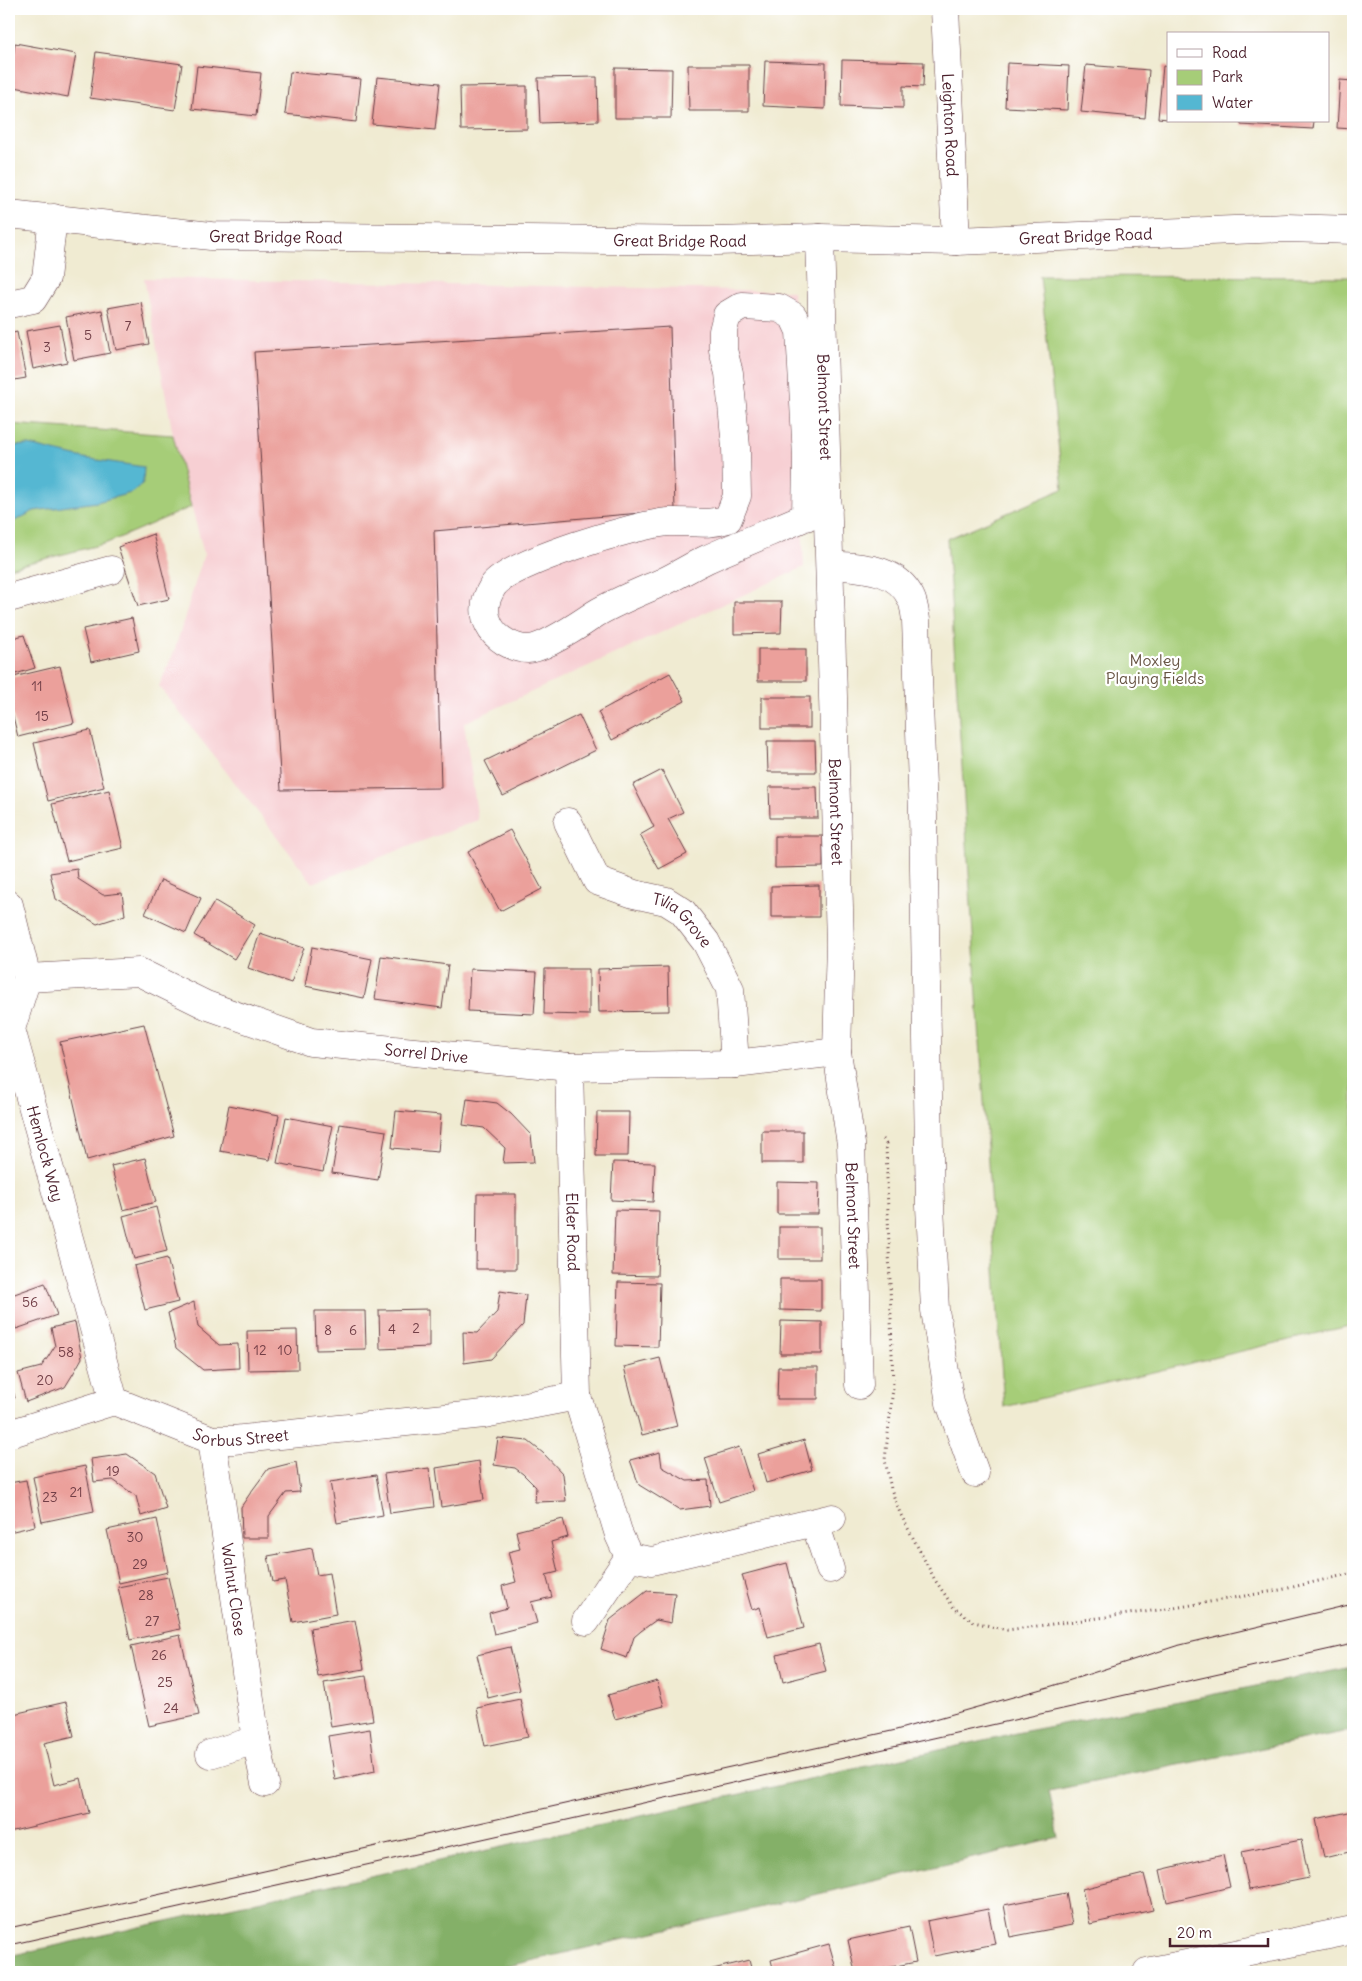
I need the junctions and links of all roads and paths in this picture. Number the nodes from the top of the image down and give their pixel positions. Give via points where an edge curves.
1 (945, 9) edge
2 (9, 214) edge
3 (53, 218) junction
4 (1353, 230) edge
5 (820, 238) junction
6 (956, 241) junction
7 (9, 304) edge
8 (817, 512) junction
9 (830, 565) junction
10 (111, 570) dead end
11 (9, 598) edge
12 (568, 822) dead end
13 (9, 905) edge
14 (27, 978) junction
15 (837, 1052) junction
16 (735, 1064) junction
17 (569, 1067) junction
18 (859, 1385) dead end
19 (577, 1396) junction
20 (114, 1401) junction
21 (9, 1434) edge
22 (212, 1440) junction
23 (975, 1473) dead end
24 (629, 1557) junction
25 (830, 1569) dead end
26 (586, 1621) dead end
27 (256, 1740) junction
28 (210, 1754) dead end
29 (265, 1783) dead end
30 (1353, 1930) edge
31 (1147, 1972) edge

1 - 6 street, Leighton Road
2 - 3 street, Great Bridge Road
3 - 5 street, Great Bridge Road via 211,236 717,241
3 - 7 street via 46,278 33,299
4 - 6 street, Great Bridge Road via 1287,228
5 - 6 street, Great Bridge Road
5 - 8 street, Belmont Street
8 - 8 street via 631,595 529,649 495,636 488,623 484,602 495,584 537,562 619,531 669,522 714,524 728,519 736,496 736,447 723,331 727,315 742,306 779,308 793,316 800,331 807,457
8 - 9 street, Belmont Street
9 - 15 street, Belmont Street via 840,943
9 - 23 street via 876,570 897,579 911,598 916,620 935,1310 950,1403
10 - 11 street
12 - 16 street, Tilia Grove via 597,881 666,901 682,912 706,942 730,990
13 - 14 street
14 - 17 street, Sorrel Drive via 139,972 206,1005 311,1042
14 - 20 street, Hemlock Way via 11,1029
15 - 16 street, Sorrel Drive
15 - 18 street, Belmont Street via 850,1144
16 - 17 street, Sorrel Drive
17 - 19 street, Elder Road
19 - 22 street, Sorbus Street via 484,1414 242,1440
19 - 24 street, Elder Road via 619,1535
20 - 21 street
20 - 22 street, Sorbus Street
22 - 27 street, Walnut Close
24 - 25 street via 652,1561 823,1521
24 - 26 street
27 - 28 street
27 - 29 street, Walnut Close
30 - 31 street

